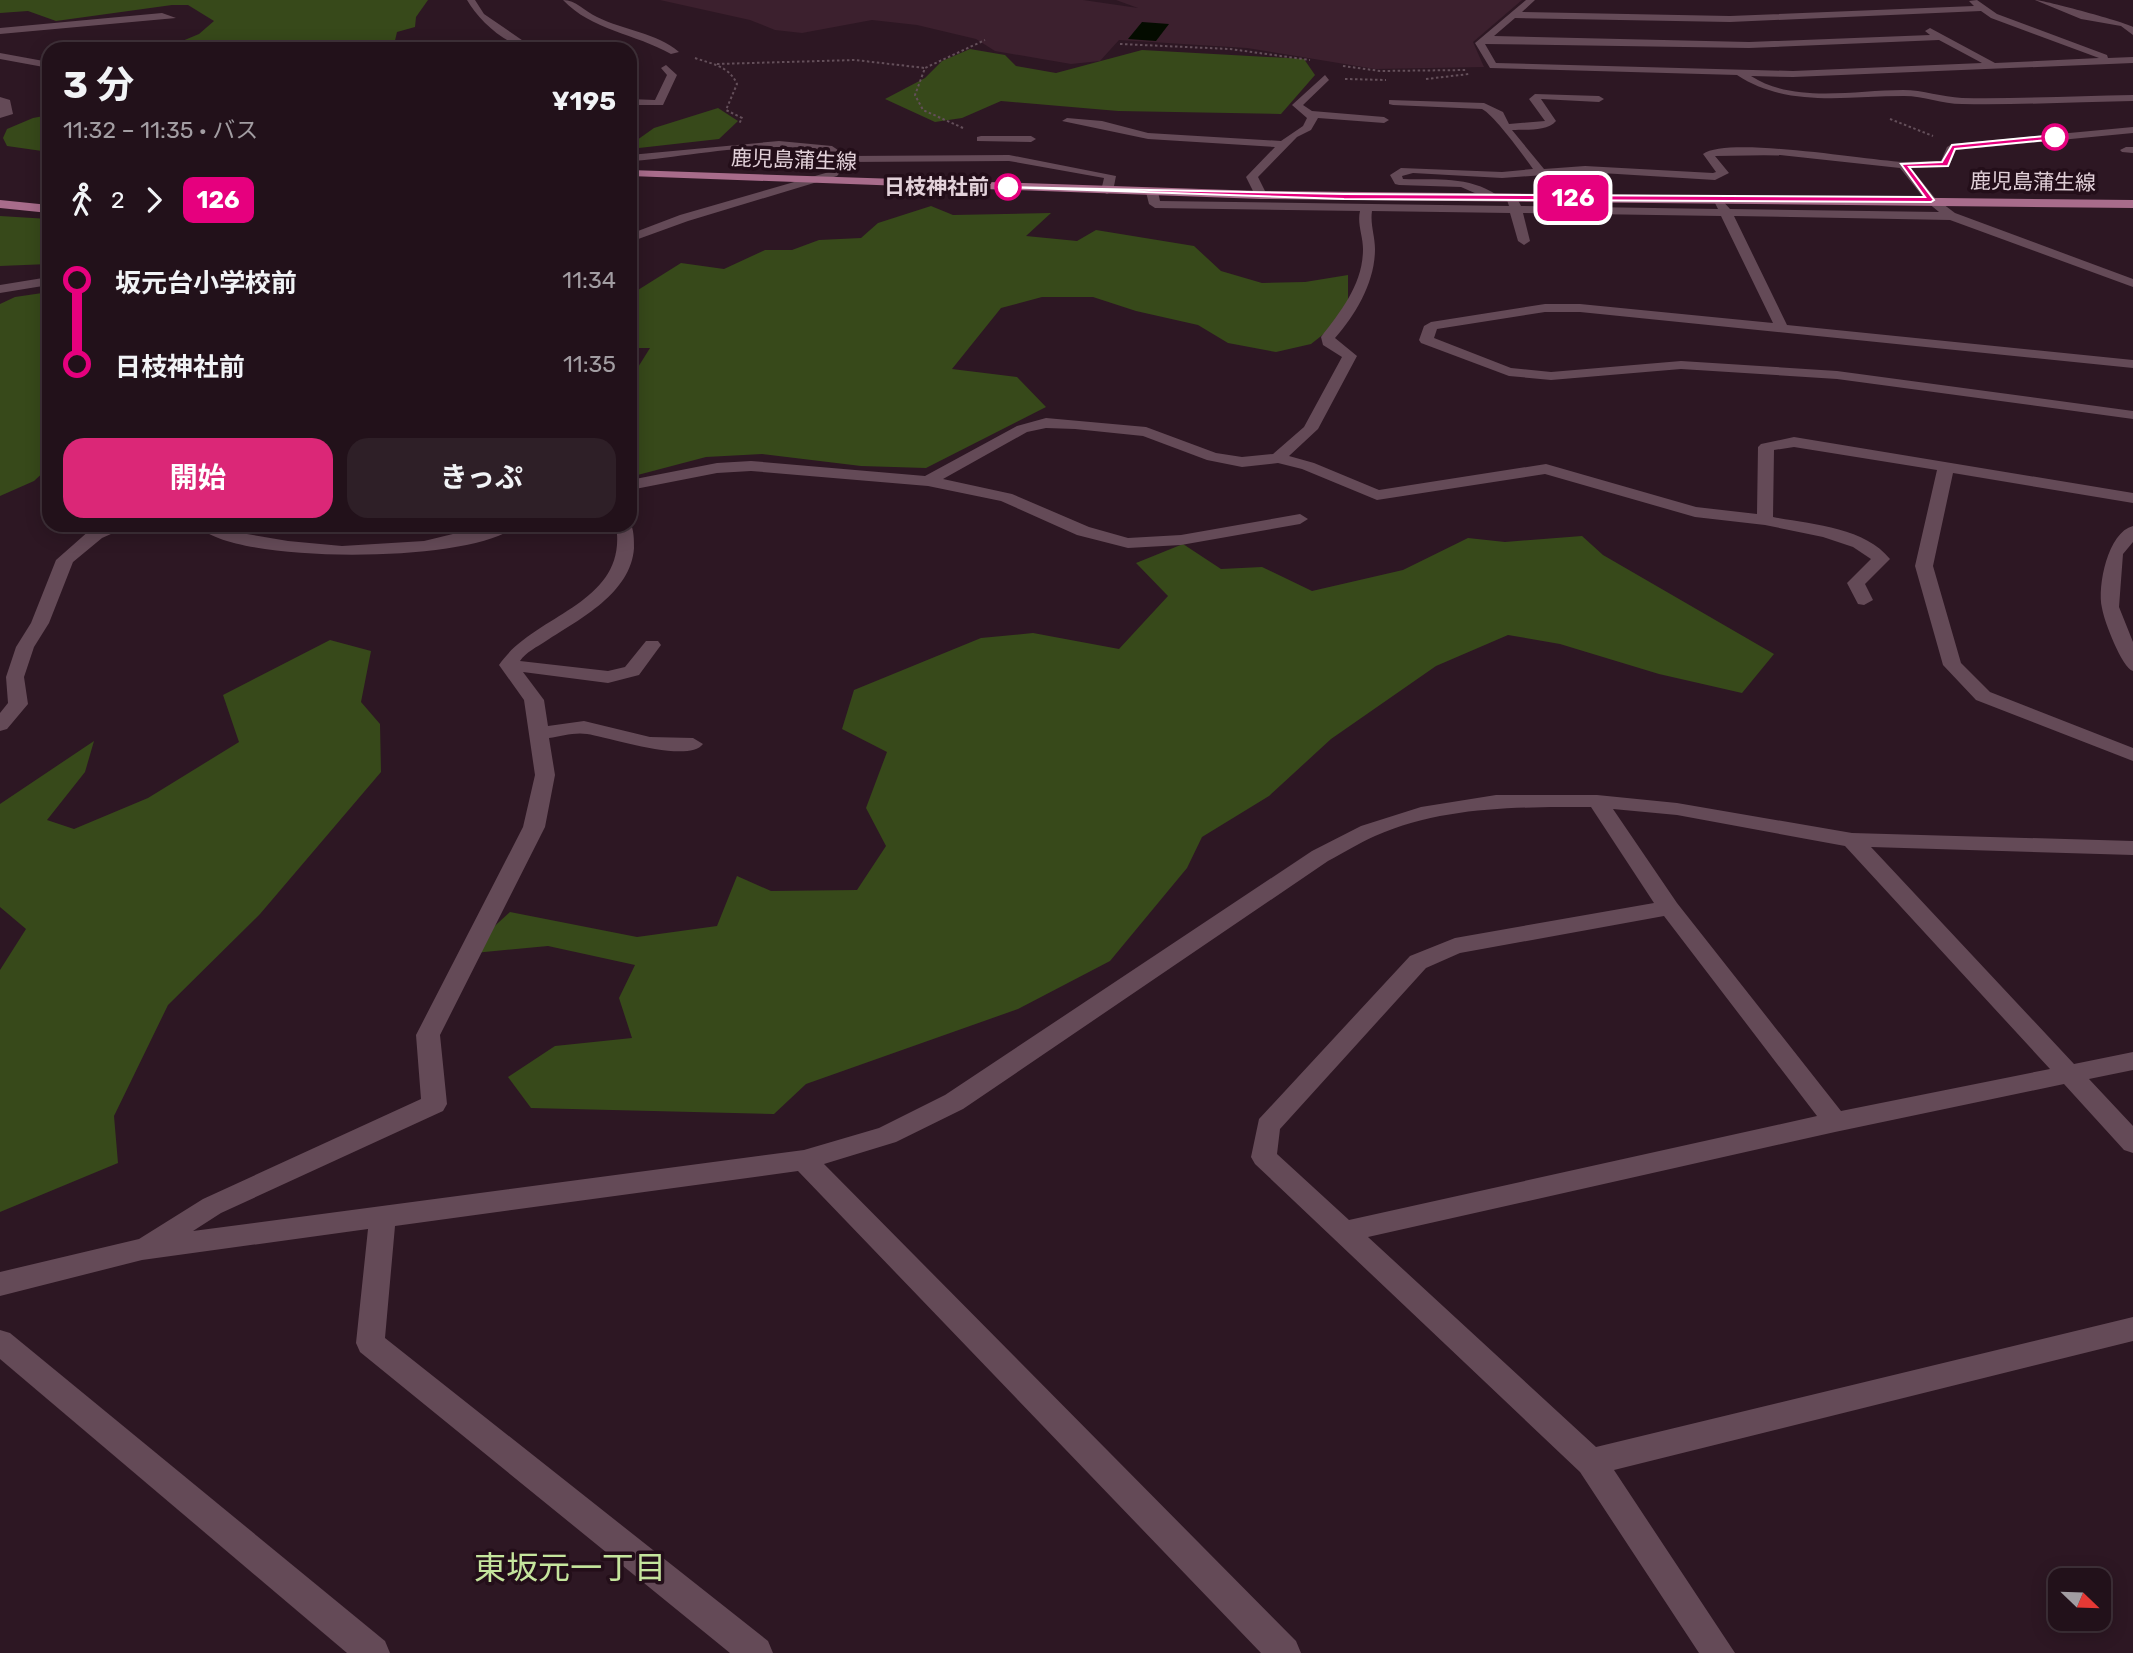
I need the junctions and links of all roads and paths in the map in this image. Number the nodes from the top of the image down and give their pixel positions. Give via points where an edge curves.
1 (471, 0) edge
2 (567, 0) edge
3 (1531, 0) edge
4 (1875, 0) edge
5 (1973, 0) edge
6 (2039, 0) edge
7 (1982, 4) edge
8 (1692, 6) dead end
9 (1896, 12) junction
10 (1514, 15) junction
11 (171, 18) dead end
12 (1710, 19) junction
13 (0, 31) edge
14 (2133, 32) edge
15 (1941, 37) junction
16 (1485, 39) junction
17 (985, 40) dead end
18 (520, 42) edge
19 (1120, 44) dead end
20 (1749, 45) junction
21 (674, 52) joint
22 (0, 56) edge
23 (1313, 61) dead end
24 (2130, 62) edge
25 (42, 64) edge
26 (714, 64) junction
27 (1992, 65) junction
28 (1340, 66) dead end
29 (666, 68) dead end
30 (925, 68) junction
31 (1737, 71) junction
32 (1793, 74) junction
33 (1325, 78) joint
34 (1422, 79) dead end
35 (1390, 80) dead end
36 (1846, 96) junction
37 (2133, 98) edge
38 (1599, 99) dead end
39 (0, 100) edge
40 (637, 102) edge
41 (1394, 102) dead end
42 (1309, 114) junction
43 (0, 115) edge
44 (1384, 120) dead end
45 (1067, 121) dead end
46 (736, 127) dead end
47 (1505, 127) junction
48 (2133, 130) edge
49 (980, 136) junction
50 (1031, 139) dead end
51 (1284, 144) junction
52 (1952, 147) junction
53 (637, 157) edge
54 (980, 158) junction
55 (844, 159) junction
56 (1903, 165) junction
57 (1539, 170) junction
58 (637, 173) edge
59 (814, 180) junction
60 (1108, 191) junction
61 (1152, 192) junction
62 (1261, 195) junction
63 (1493, 197) junction
64 (1931, 200) junction
65 (0, 204) edge
66 (2133, 204) edge
67 (1515, 207) junction
68 (42, 208) edge
69 (1724, 208) junction
70 (1366, 209) junction
71 (1951, 216) junction
72 (637, 235) edge
73 (1524, 241) dead end
74 (42, 282) edge
75 (2133, 283) edge
76 (0, 289) edge
77 (1781, 326) junction
78 (2133, 364) edge
79 (2133, 415) edge
80 (1278, 458) junction
81 (1946, 467) junction
82 (928, 481) junction
83 (637, 484) edge
84 (2133, 498) edge
85 (1300, 519) dead end
86 (1765, 520) junction
87 (2133, 531) edge
88 (102, 532) edge
89 (222, 532) edge
90 (481, 532) edge
91 (626, 532) edge
92 (1864, 600) dead end
93 (652, 645) dead end
94 (508, 665) junction
95 (2133, 665) edge
96 (0, 725) edge
97 (539, 733) junction
98 (693, 744) dead end
99 (2133, 755) edge
100 (1597, 801) junction
101 (1852, 840) junction
102 (2133, 848) edge
103 (1669, 908) junction
104 (2133, 1061) edge
105 (2068, 1074) junction
106 (1835, 1122) junction
107 (2133, 1143) edge
108 (804, 1160) junction
109 (383, 1216) junction
110 (1346, 1231) junction
111 (142, 1249) junction
112 (0, 1284) edge
113 (2133, 1329) edge
114 (0, 1342) edge
115 (1591, 1462) junction
116 (373, 1653) edge
117 (756, 1653) edge
118 (1284, 1653) edge
119 (1718, 1653) edge

1 - 18 street via 481,16
2 - 21 street via 583,14 656,40
3 - 10 street
4 - 9 street
5 - 7 street
6 - 14 street via 2084,17 2124,24
7 - 9 street
7 - 24 street via 2020,27
8 - 12 street
9 - 12 street
9 - 15 street
10 - 12 street
10 - 16 street
11 - 13 street
12 - 20 street
15 - 20 street
15 - 27 street
16 - 20 street
16 - 31 street via 1480,43 1493,66
17 - 30 path
19 - 23 path via 1230,49
20 - 32 street
21 - 26 path
22 - 25 street
24 - 27 street
26 - 30 path via 855,60
26 - 46 path via 735,76 737,83 726,110 742,118
27 - 32 street
28 - 34 path via 1466,72
29 - 40 street via 672,75 659,103
30 - 49 path via 915,95 923,110
31 - 32 street
31 - 36 street via 1762,89
33 - 35 path
33 - 42 street via 1297,105
36 - 37 street via 1939,93 1958,101
36 - 52 path via 1867,111
38 - 47 street via 1539,96 1534,99 1551,121 1548,124
39 - 43 street via 9,111
41 - 47 street via 1484,106 1499,114
42 - 44 street
42 - 51 street via 1313,117 1307,128
45 - 51 street via 1148,136
47 - 57 street
48 - 52 street
49 - 50 street
49 - 54 street
51 - 62 street via 1252,177
52 - 56 street via 1945,164
53 - 55 street via 795,143 832,148
54 - 55 street
54 - 60 street via 1009,158 1110,176
55 - 59 street via 834,174
56 - 57 street via 1780,152 1717,152 1709,154 1723,173 1715,177
56 - 64 street
57 - 63 street via 1529,174 1413,170 1396,175 1399,182 1470,185
58 - 59 main road, 鹿児島蒲生線
59 - 60 main road, 鹿児島蒲生線
59 - 72 street via 783,186
60 - 61 main road, 鹿児島蒲生線
61 - 62 main road, 鹿児島蒲生線
61 - 70 street via 1155,204
62 - 63 main road, 鹿児島蒲生線
63 - 67 main road, 鹿児島蒲生線
64 - 66 main road, 鹿児島蒲生線
64 - 69 main road, 鹿児島蒲生線
64 - 71 street
65 - 68 main road
67 - 69 main road, 鹿児島蒲生線
67 - 73 street
69 - 77 street
70 - 71 street
70 - 80 street via 1362,222 1370,251 1349,315 1328,337 1328,342 1350,356 1310,429
71 - 75 street
74 - 76 street
77 - 78 street
77 - 79 street via 1580,308 1545,309 1431,326 1426,341 1509,372 1550,376 1681,365 1837,376
80 - 82 street via 1242,462 1213,457 1146,432 1046,423 1022,429
80 - 86 street via 1377,495 1546,469 1695,512
81 - 84 street
81 - 86 street via 1794,442 1766,447
81 - 99 street via 1924,566 1952,665 1983,696
82 - 83 street via 751,466
82 - 85 street via 1006,497 1083,531 1128,543 1181,540
86 - 92 street via 1875,551 1881,559 1877,566 1856,583
87 - 95 street via 2115,553 2110,607
88 - 96 street via 65,560 15,677 18,705
89 - 90 street via 307,551 351,551
91 - 94 street via 620,573 592,599 516,653
93 - 94 street via 632,671 608,677
94 - 97 street via 534,700
97 - 98 street via 584,727 650,743
97 - 111 street via 545,775 534,827 429,1035 434,1104 212,1206
100 - 101 street via 1677,809
100 - 103 street
100 - 108 street via 1496,801 1428,812 1367,831 1320,856 954,1102 887,1135
101 - 102 street
101 - 105 street
103 - 106 street
103 - 110 street via 1455,946 1418,962 1268,1126 1264,1157
104 - 105 street
105 - 106 street
105 - 107 street
106 - 110 street
108 - 109 street
108 - 118 street
109 - 111 street
109 - 117 street via 370,1343
110 - 115 street
111 - 112 street
113 - 115 street
114 - 116 street
115 - 119 street

